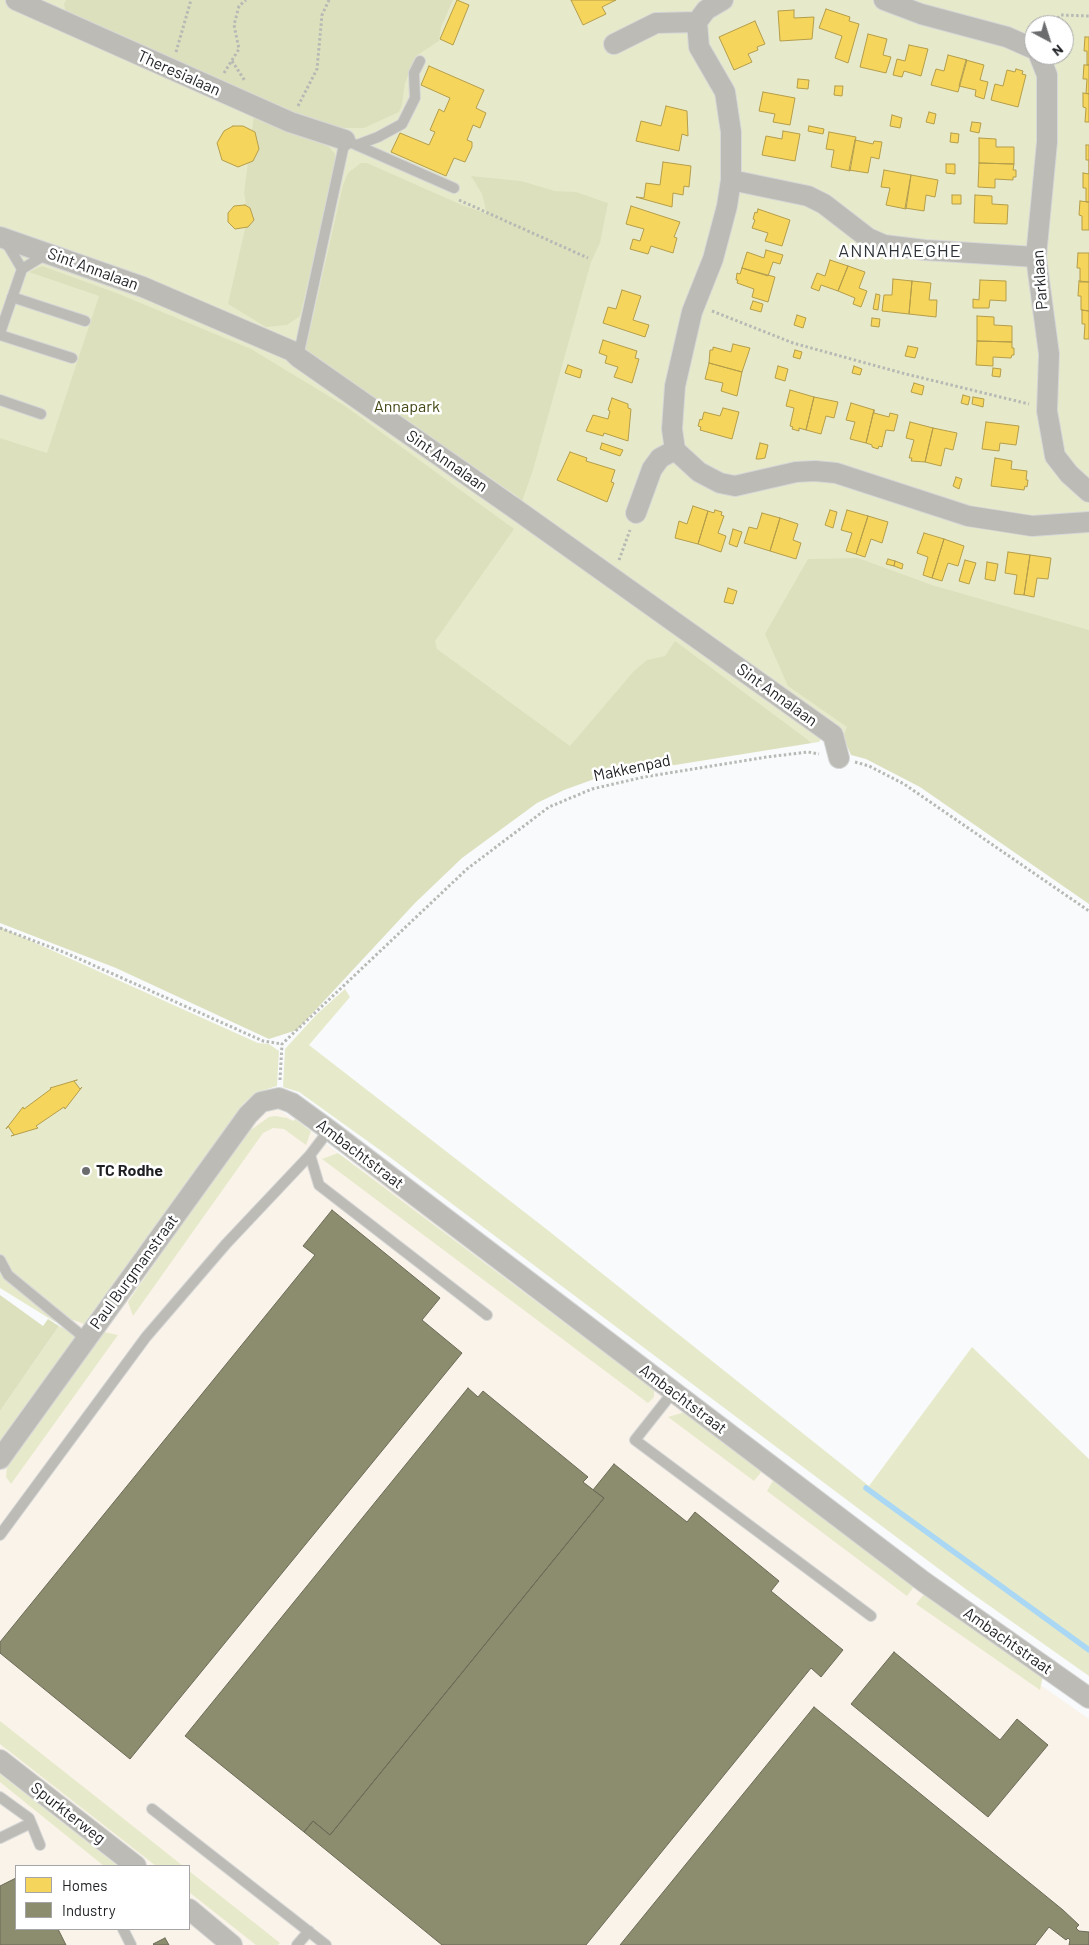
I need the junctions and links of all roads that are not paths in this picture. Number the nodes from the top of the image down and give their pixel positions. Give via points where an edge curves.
1 (16, 0) edge
2 (723, 0) edge
3 (884, 0) edge
4 (697, 22) junction
5 (614, 44) dead end
6 (1024, 45) edge
7 (420, 61) dead end
8 (1044, 65) edge
9 (351, 142) junction
10 (731, 180) junction
11 (454, 188) road end
12 (2, 237) edge
13 (49, 253) junction
14 (1036, 257) junction
15 (22, 269) junction
16 (12, 297) junction
17 (85, 321) dead end
18 (0, 334) edge
19 (298, 357) junction
20 (72, 358) dead end
21 (0, 400) edge
22 (42, 414) dead end
23 (675, 450) junction
24 (1089, 492) edge
25 (636, 513) road end
26 (1089, 522) edge
27 (838, 758) road end
28 (279, 1098) joint
29 (329, 1130) junction
30 (310, 1154) junction
31 (0, 1260) edge
32 (487, 1315) dead end
33 (86, 1338) junction
34 (673, 1392) junction
35 (0, 1458) edge
36 (0, 1535) edge
37 (871, 1616) dead end
38 (1089, 1698) edge
39 (0, 1760) edge
40 (0, 1797) edge
41 (152, 1809) dead end
42 (31, 1823) junction
43 (0, 1838) edge
44 (40, 1845) dead end
45 (135, 1865) edge
46 (190, 1910) edge
47 (124, 1930) edge
48 (309, 1931) junction
49 (131, 1945) edge
50 (232, 1945) edge
51 (297, 1945) edge
52 (326, 1945) edge

1 - 9 street, Theresialaan via 290,122
2 - 4 street via 706,10
3 - 6 street
4 - 5 street via 656,23
4 - 10 street via 699,47 725,92 731,132
7 - 9 lane via 414,73 415,98 402,124 378,137
8 - 14 street, Parklaan via 1047,75 1048,142
9 - 11 lane
9 - 19 lane
10 - 14 street via 808,196 824,204 868,238 884,245
10 - 23 street via 715,250 692,312 675,386 672,429
12 - 13 street, Sint Annalaan
12 - 15 lane
13 - 15 lane
13 - 19 street, Sint Annalaan via 144,286 292,351
14 - 24 street, Parklaan via 1048,354 1050,438 1055,456
15 - 16 lane
16 - 17 lane
16 - 18 lane
18 - 20 lane
19 - 27 street, Sint Annalaan via 833,736
21 - 22 lane
23 - 25 street via 660,458 652,469
23 - 26 street via 699,472 720,483 735,486 815,470 836,473 968,516 1032,526
28 - 29 street, Ambachtstraat via 292,1103
28 - 33 street, Paul Burgmanstraat via 261,1102 248,1116
29 - 30 lane
29 - 34 street, Ambachtstraat
30 - 32 lane via 319,1185
30 - 36 lane via 146,1337
31 - 33 lane via 8,1275
33 - 35 street, Paul Burgmanstraat
34 - 37 lane via 634,1440
34 - 38 street, Ambachtstraat via 924,1582
39 - 45 street, Spurkterweg
40 - 42 lane via 29,1818
41 - 48 lane
42 - 43 lane
42 - 44 lane
46 - 50 street
47 - 49 lane
48 - 51 lane
48 - 52 lane

